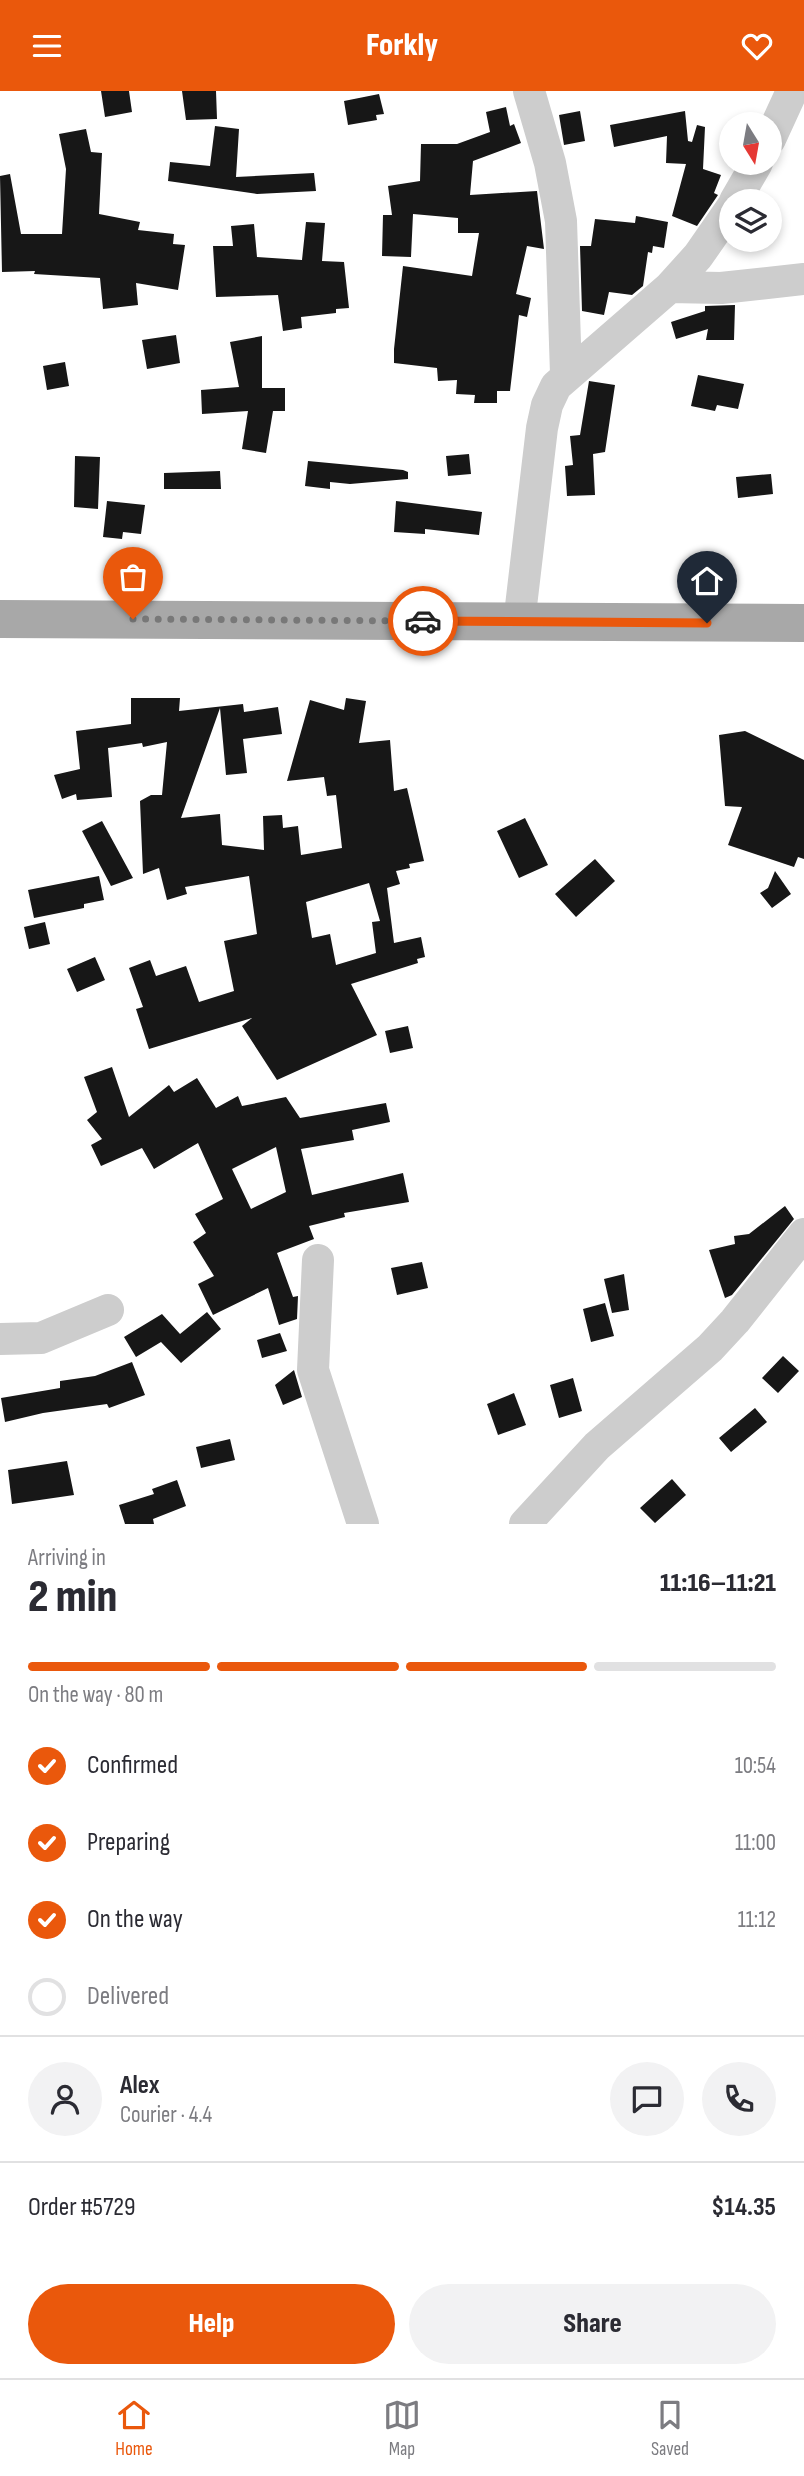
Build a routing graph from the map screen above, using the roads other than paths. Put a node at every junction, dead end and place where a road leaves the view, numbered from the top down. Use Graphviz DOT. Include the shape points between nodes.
graph roads {
  1 [pos="529,91"];
  2 [pos="792,91"];
  3 [pos="782,113"];
  4 [pos="719,226"];
  5 [pos="804,279"];
  6 [pos="670,287"];
  7 [pos="566,375"];
  8 [pos="0,619"];
  9 [pos="519,623"];
  10 [pos="804,623"];
  11 [pos="804,1234"];
  12 [pos="318,1260"];
  13 [pos="108,1310"];
  14 [pos="0,1339"];
  15 [pos="363,1524"];
  16 [pos="525,1524"];
  1 -- 7 [label="street" via="561,221"];
  2 -- 3 [label="street"];
  4 -- 6 [label="street"];
  5 -- 6 [label="street" via="720,288"];
  6 -- 7 [label="street"];
  7 -- 9 [label="street" via="547,405 542,428"];
  8 -- 9 [label="main road"];
  9 -- 10 [label="main road"];
  11 -- 16 [label="street" via="710,1348 597,1445"];
  12 -- 15 [label="street" via="313,1370"];
  13 -- 14 [label="street" via="41,1338"];
}
